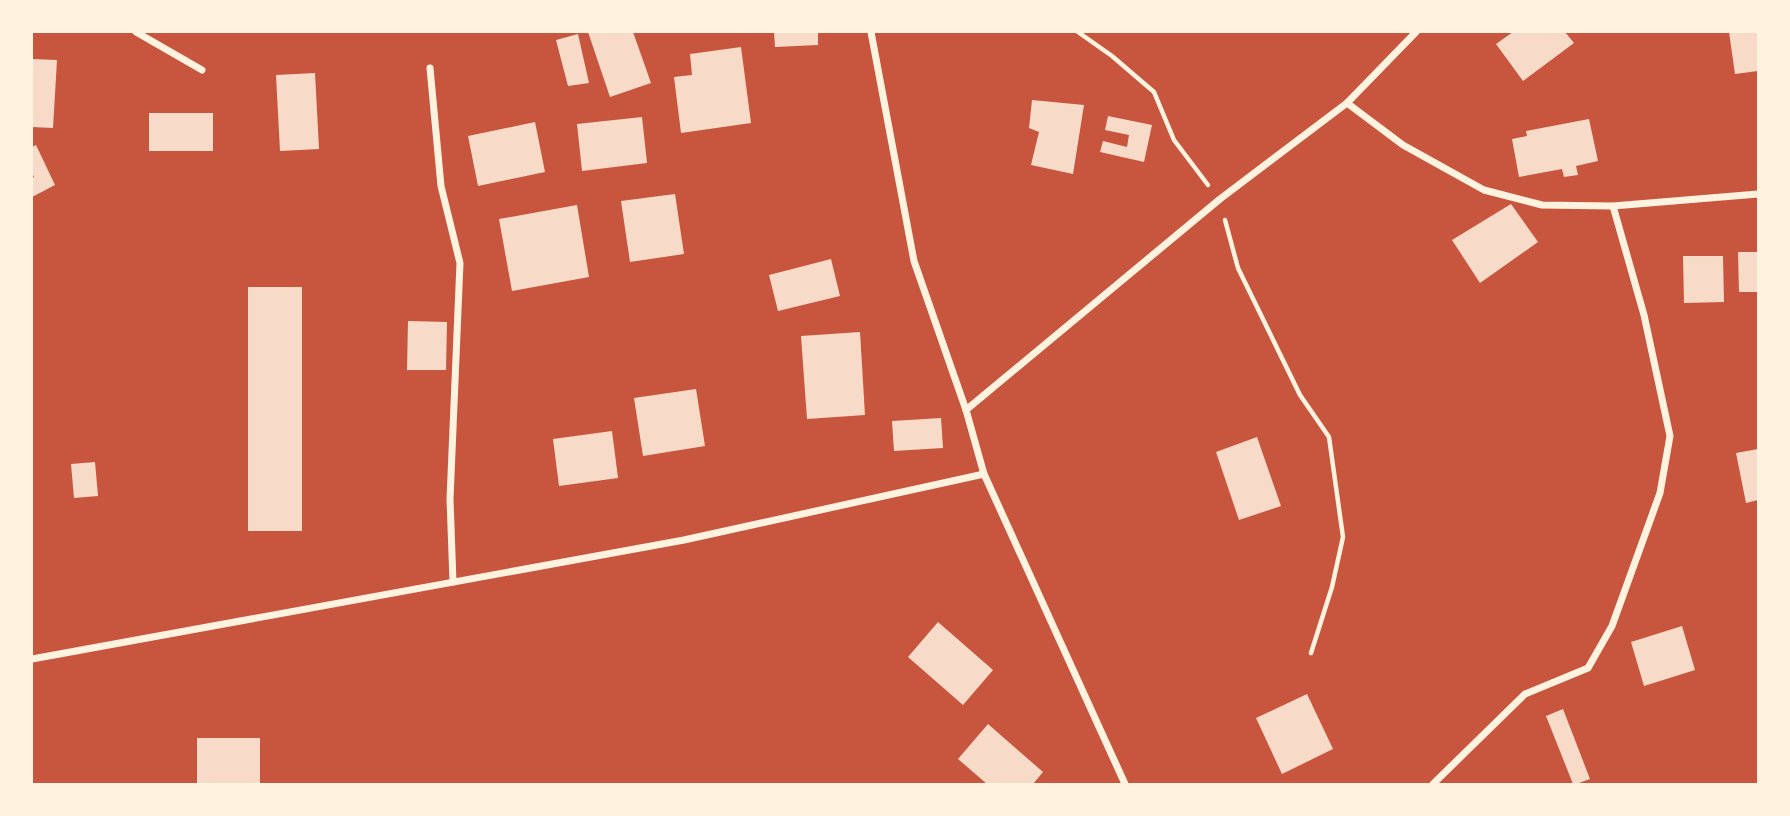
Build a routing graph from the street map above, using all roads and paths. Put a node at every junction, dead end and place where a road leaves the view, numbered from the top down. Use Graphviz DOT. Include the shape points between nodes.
graph roads {
  1 [pos="136,32"];
  2 [pos="871,32"];
  3 [pos="1078,32"];
  4 [pos="1416,32"];
  5 [pos="430,68"];
  6 [pos="202,70"];
  7 [pos="1347,103"];
  8 [pos="1759,194"];
  9 [pos="1220,199"];
  10 [pos="1613,206"];
  11 [pos="966,410"];
  12 [pos="984,474"];
  13 [pos="453,582"];
  14 [pos="1311,653"];
  15 [pos="32,659"];
  16 [pos="1125,785"];
  17 [pos="1433,785"];
  1 -- 6 [label="street"];
  2 -- 11 [label="street" via="914,261"];
  3 -- 9 [label="path" via="1154,92 1174,140"];
  4 -- 7 [label="street"];
  5 -- 13 [label="street" via="441,186 460,263 450,499"];
  7 -- 9 [label="street"];
  7 -- 10 [label="street" via="1403,145 1484,190 1542,205"];
  8 -- 10 [label="street"];
  9 -- 11 [label="street"];
  9 -- 14 [label="path" via="1238,268 1300,394 1329,437 1343,537"];
  10 -- 17 [label="street" via="1644,315 1670,436 1660,493 1612,626 1588,668 1525,694"];
  11 -- 12 [label="street"];
  12 -- 13 [label="street" via="684,540"];
  12 -- 16 [label="street"];
  13 -- 15 [label="street"];
}
